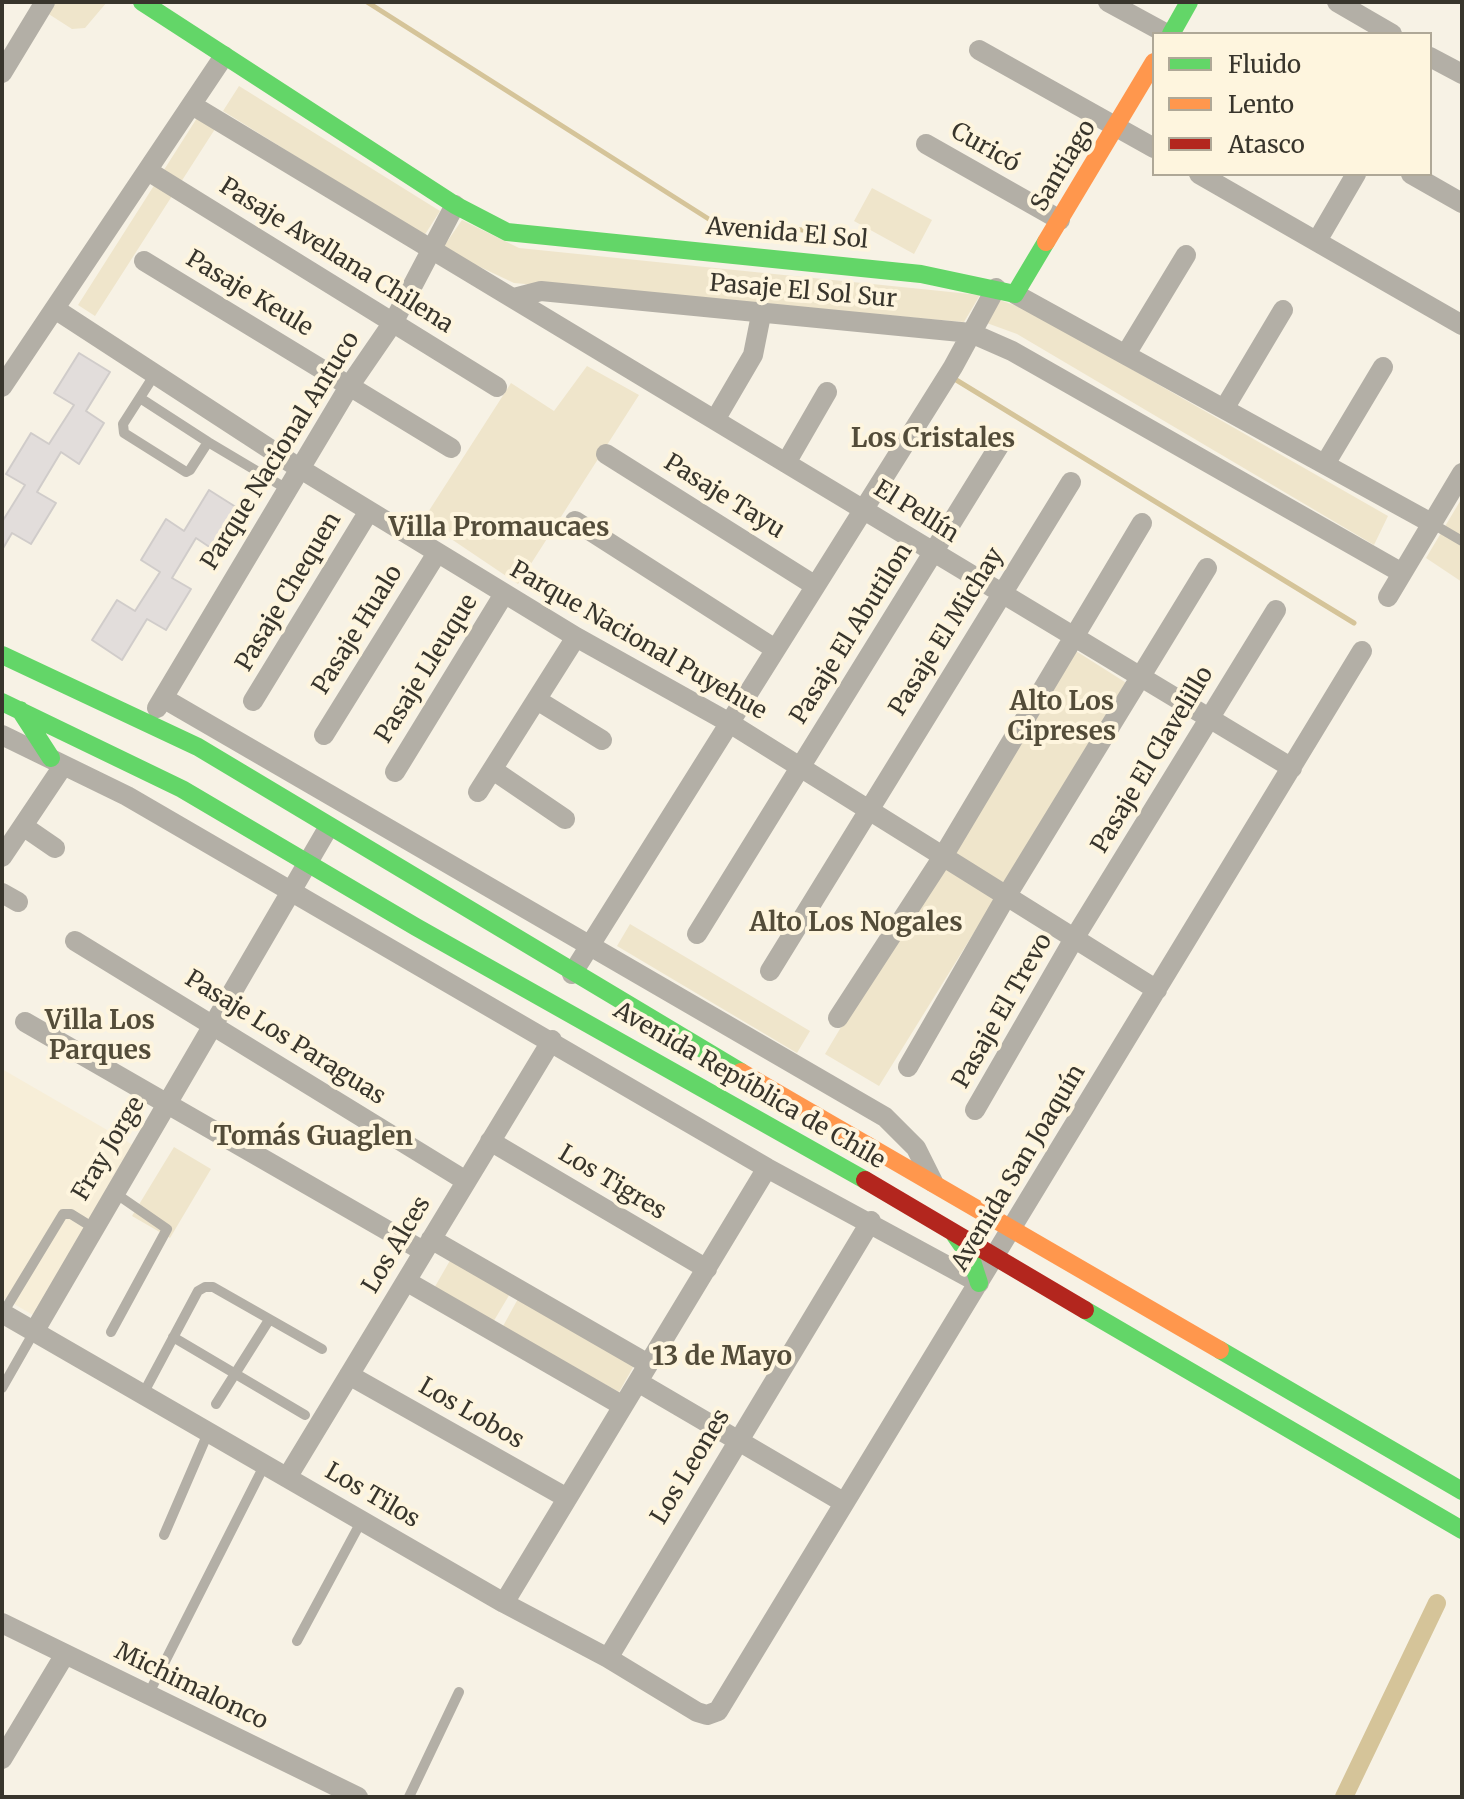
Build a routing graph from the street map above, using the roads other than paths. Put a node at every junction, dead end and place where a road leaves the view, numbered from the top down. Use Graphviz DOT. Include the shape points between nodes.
graph roads {
  1 [pos="142,2"];
  2 [pos="1108,2"];
  3 [pos="1189,2"];
  4 [pos="1337,2"];
  5 [pos="45,4"];
  6 [pos="1165,32"];
  7 [pos="1170,32"];
  8 [pos="1389,32"];
  9 [pos="979,50"];
  10 [pos="224,56"];
  11 [pos="1432,58"];
  12 [pos="1152,65"];
  13 [pos="3,70"];
  14 [pos="1462,74"];
  15 [pos="192,105"];
  16 [pos="1116,126"];
  17 [pos="926,144"];
  18 [pos="1152,147"];
  19 [pos="148,171"];
  20 [pos="1203,176"];
  21 [pos="1355,176"];
  22 [pos="1415,176"];
  23 [pos="1462,203"];
  24 [pos="455,205"];
  25 [pos="1060,220"];
  26 [pos="1317,241"];
  27 [pos="429,250"];
  28 [pos="1186,255"];
  29 [pos="144,261"];
  30 [pos="1006,291"];
  31 [pos="514,298"];
  32 [pos="55,309"];
  33 [pos="1283,310"];
  34 [pos="761,315"];
  35 [pos="394,321"];
  36 [pos="1462,325"];
  37 [pos="971,333"];
  38 [pos="1126,354"];
  39 [pos="1383,367"];
  40 [pos="155,374"];
  41 [pos="350,385"];
  42 [pos="2,387"];
  43 [pos="497,387"];
  44 [pos="827,392"];
  45 [pos="140,398"];
  46 [pos="1224,409"];
  47 [pos="715,420"];
  48 [pos="208,442"];
  49 [pos="999,446"];
  50 [pos="451,448"];
  51 [pos="606,454"];
  52 [pos="786,463"];
  53 [pos="1325,464"];
  54 [pos="299,468"];
  55 [pos="1462,473"];
  56 [pos="1071,482"];
  57 [pos="287,489"];
  58 [pos="861,508"];
  59 [pos="369,511"];
  60 [pos="575,521"];
  61 [pos="1142,523"];
  62 [pos="1433,524"];
  63 [pos="1462,541"];
  64 [pos="437,553"];
  65 [pos="933,553"];
  66 [pos="1207,568"];
  67 [pos="1402,573"];
  68 [pos="814,585"];
  69 [pos="504,594"];
  70 [pos="1001,595"];
  71 [pos="1388,597"];
  72 [pos="1276,610"];
  73 [pos="576,637"];
  74 [pos="1073,638"];
  75 [pos="775,649"];
  76 [pos="1362,651"];
  77 [pos="2,655"];
  78 [pos="1138,678"];
  79 [pos="163,698"];
  80 [pos="537,700"];
  81 [pos="253,701"];
  82 [pos="2,702"];
  83 [pos="20,710"];
  84 [pos="1208,720"];
  85 [pos="149,722"];
  86 [pos="728,722"];
  87 [pos="324,735"];
  88 [pos="2,736"];
  89 [pos="602,740"];
  90 [pos="57,762"];
  91 [pos="800,768"];
  92 [pos="1292,768"];
  93 [pos="493,770"];
  94 [pos="395,772"];
  95 [pos="478,792"];
  96 [pos="867,809"];
  97 [pos="565,819"];
  98 [pos="23,826"];
  99 [pos="328,828"];
  100 [pos="55,848"];
  101 [pos="2,857"];
  102 [pos="942,858"];
  103 [pos="308,863"];
  104 [pos="293,890"];
  105 [pos="1007,895"];
  106 [pos="697,934"];
  107 [pos="1075,937"];
  108 [pos="75,941"];
  109 [pos="590,946"];
  110 [pos="770,971"];
  111 [pos="572,974"];
  112 [pos="1157,990"];
  113 [pos="838,1018"];
  114 [pos="25,1022"];
  115 [pos="213,1024"];
  116 [pos="552,1040"];
  117 [pos="908,1067"];
  118 [pos="166,1105"];
  119 [pos="975,1110"];
  120 [pos="490,1141"];
  121 [pos="767,1168"];
  122 [pos="466,1181"];
  123 [pos="934,1185"];
  124 [pos="114,1192"];
  125 [pos="871,1221"];
  126 [pos="92,1227"];
  127 [pos="1012,1230"];
  128 [pos="951,1231"];
  129 [pos="427,1245"];
  130 [pos="995,1256"];
  131 [pos="707,1269"];
  132 [pos="406,1281"];
  133 [pos="979,1283"];
  134 [pos="2,1313"];
  135 [pos="269,1320"];
  136 [pos="34,1332"];
  137 [pos="111,1332"];
  138 [pos="173,1337"];
  139 [pos="322,1349"];
  140 [pos="648,1364"];
  141 [pos="237,1373"];
  142 [pos="349,1375"];
  143 [pos="638,1382"];
  144 [pos="2,1388"];
  145 [pos="143,1394"];
  146 [pos="216,1404"];
  147 [pos="623,1406"];
  148 [pos="305,1415"];
  149 [pos="208,1433"];
  150 [pos="737,1440"];
  151 [pos="265,1464"];
  152 [pos="288,1476"];
  153 [pos="1462,1491"];
  154 [pos="567,1498"];
  155 [pos="843,1502"];
  156 [pos="362,1520"];
  157 [pos="1462,1530"];
  158 [pos="164,1535"];
  159 [pos="504,1603"];
  160 [pos="2,1623"];
  161 [pos="297,1641"];
  162 [pos="64,1656"];
  163 [pos="608,1658"];
  164 [pos="459,1692"];
  165 [pos="148,1695"];
  166 [pos="718,1711"];
  167 [pos="2,1759"];
  168 [pos="358,1797"];
  169 [pos="409,1797"];
  1 -- 10 [label="main road, Avenida El Sol"];
  2 -- 6 [label="street"];
  3 -- 7 [label="main road"];
  4 -- 8 [label="street"];
  5 -- 13 [label="street"];
  9 -- 16 [label="street"];
  10 -- 15 [label="street"];
  10 -- 24 [label="main road, Avenida El Sol"];
  11 -- 14 [label="street"];
  12 -- 16 [label="main road, Santiago"];
  15 -- 19 [label="street"];
  15 -- 27 [label="street"];
  16 -- 18 [label="street"];
  16 -- 25 [label="main road, Santiago"];
  17 -- 25 [label="street, Curicó"];
  19 -- 32 [label="street"];
  19 -- 35 [label="street, Pasaje Avellana Chilena"];
  20 -- 26 [label="street"];
  21 -- 26 [label="street"];
  22 -- 23 [label="street"];
  24 -- 27 [label="street, Parque Nacional Antuco"];
  24 -- 30 [label="main road, Avenida El Sol" via="494,227 524,235 894,271"];
  25 -- 30 [label="main road, Santiago"];
  26 -- 36 [label="street"];
  27 -- 31 [label="street"];
  27 -- 35 [label="street, Parque Nacional Antuco"];
  28 -- 38 [label="street"];
  29 -- 41 [label="street, Pasaje Keule"];
  30 -- 37 [label="street"];
  30 -- 38 [label="street, Avenida El Sol"];
  31 -- 34 [label="street, Pasaje El Sol Sur" via="541,291"];
  31 -- 47 [label="street, El Pellín"];
  32 -- 40 [label="street, Parque Nacional Puyehue"];
  32 -- 42 [label="street"];
  33 -- 46 [label="street"];
  34 -- 37 [label="street, Pasaje El Sol Sur"];
  34 -- 47 [label="street" via="753,355"];
  35 -- 41 [label="street, Parque Nacional Antuco"];
  35 -- 43 [label="street, Pasaje Avellana Chilena"];
  37 -- 58 [label="street"];
  37 -- 67 [label="street, Pasaje El Sol Sur" via="1012,351"];
  38 -- 46 [label="street, Avenida El Sol"];
  39 -- 53 [label="street"];
  40 -- 45 [label="lane"];
  40 -- 54 [label="street, Parque Nacional Puyehue"];
  41 -- 50 [label="street, Pasaje Keule"];
  41 -- 54 [label="street, Parque Nacional Antuco"];
  44 -- 52 [label="street"];
  45 -- 48 [label="lane"];
  45 -- 48 [label="lane" via="121,429 170,463 190,470"];
  46 -- 53 [label="street, Avenida El Sol"];
  47 -- 52 [label="street, El Pellín"];
  48 -- 57 [label="lane"];
  49 -- 65 [label="street, Pasaje El Abutilon"];
  51 -- 68 [label="street, Pasaje Tayu"];
  52 -- 58 [label="street, El Pellín"];
  53 -- 62 [label="street, Avenida El Sol"];
  54 -- 57 [label="street, Parque Nacional Antuco"];
  54 -- 59 [label="street, Parque Nacional Puyehue"];
  55 -- 62 [label="street"];
  56 -- 70 [label="street, Pasaje El Michay"];
  57 -- 79 [label="street, Parque Nacional Antuco"];
  58 -- 65 [label="street, El Pellín"];
  58 -- 68 [label="street"];
  59 -- 64 [label="street, Parque Nacional Puyehue"];
  59 -- 81 [label="street, Pasaje Chequen"];
  60 -- 75 [label="street"];
  61 -- 74 [label="street"];
  62 -- 63 [label="lane"];
  62 -- 67 [label="street"];
  64 -- 69 [label="street, Parque Nacional Puyehue"];
  64 -- 87 [label="street, Pasaje Hualo"];
  65 -- 70 [label="street, El Pellín"];
  65 -- 91 [label="street, Pasaje El Abutilon"];
  66 -- 78 [label="street"];
  67 -- 71 [label="street"];
  68 -- 75 [label="street"];
  69 -- 73 [label="street, Parque Nacional Puyehue"];
  69 -- 94 [label="street, Pasaje Lleuque"];
  70 -- 74 [label="street, El Pellín"];
  70 -- 96 [label="street, Pasaje El Michay"];
  72 -- 84 [label="street, Pasaje El Clavelillo"];
  73 -- 80 [label="street"];
  73 -- 86 [label="street, Parque Nacional Puyehue"];
  74 -- 78 [label="street, El Pellín"];
  74 -- 102 [label="street"];
  75 -- 86 [label="street"];
  76 -- 92 [label="street, Avenida San Joaquín"];
  77 -- 85 [label="main road, Avenida República de Chile"];
  78 -- 84 [label="street, El Pellín"];
  78 -- 105 [label="street"];
  79 -- 85 [label="street, Parque Nacional Antuco"];
  79 -- 109 [label="street, Avenida República de Chile"];
  80 -- 89 [label="street"];
  80 -- 93 [label="street"];
  82 -- 83 [label="main road, Avenida República de Chile"];
  83 -- 90 [label="main road"];
  83 -- 103 [label="main road, Avenida República de Chile" via="170,782"];
  84 -- 92 [label="street, El Pellín"];
  84 -- 107 [label="street, Pasaje El Clavelillo"];
  85 -- 99 [label="main road, Avenida República de Chile"];
  86 -- 91 [label="street, Parque Nacional Puyehue"];
  86 -- 109 [label="street"];
  88 -- 90 [label="street"];
  90 -- 98 [label="street"];
  90 -- 104 [label="street"];
  91 -- 96 [label="street, Parque Nacional Puyehue"];
  91 -- 106 [label="street, Pasaje El Abutilon"];
  92 -- 112 [label="street, Avenida San Joaquín"];
  93 -- 95 [label="street"];
  93 -- 97 [label="street"];
  96 -- 102 [label="street, Parque Nacional Puyehue"];
  96 -- 110 [label="street, Pasaje El Michay"];
  98 -- 100 [label="street"];
  98 -- 101 [label="street"];
  99 -- 103 [label="street, Fray Jorge"];
  99 -- 111 [label="main road, Avenida República de Chile"];
  102 -- 105 [label="street, Parque Nacional Puyehue"];
  102 -- 113 [label="street"];
  103 -- 104 [label="street, Fray Jorge"];
  103 -- 128 [label="main road, Avenida República de Chile"];
  104 -- 115 [label="street, Fray Jorge"];
  104 -- 116 [label="street"];
  105 -- 107 [label="street, Parque Nacional Puyehue"];
  105 -- 117 [label="street"];
  107 -- 112 [label="street, Parque Nacional Puyehue"];
  107 -- 119 [label="street, Pasaje El Trevo"];
  108 -- 115 [label="street, Pasaje Los Paraguas"];
  109 -- 111 [label="street"];
  109 -- 123 [label="street, Avenida República de Chile" via="885,1117 916,1148"];
  111 -- 123 [label="main road, Avenida República de Chile"];
  112 -- 127 [label="street, Avenida San Joaquín"];
  114 -- 118 [label="street"];
  115 -- 118 [label="street, Fray Jorge"];
  115 -- 122 [label="street, Pasaje Los Paraguas"];
  116 -- 120 [label="street, Los Alces"];
  116 -- 121 [label="street"];
  118 -- 124 [label="street, Fray Jorge"];
  118 -- 129 [label="street"];
  120 -- 122 [label="street, Los Alces"];
  120 -- 131 [label="street, Los Tigres"];
  121 -- 125 [label="street"];
  121 -- 131 [label="street"];
  122 -- 129 [label="street, Los Alces"];
  123 -- 127 [label="main road, Avenida República de Chile"];
  124 -- 126 [label="street, Fray Jorge"];
  124 -- 137 [label="lane" via="167,1229"];
  125 -- 133 [label="street"];
  125 -- 150 [label="street, Los Leones"];
  126 -- 134 [label="lane" via="63,1214"];
  126 -- 136 [label="street, Fray Jorge"];
  127 -- 130 [label="street, Avenida San Joaquín"];
  127 -- 153 [label="main road, Avenida República de Chile"];
  128 -- 130 [label="main road, Avenida República de Chile"];
  128 -- 133 [label="main road" via="971,1258"];
  129 -- 132 [label="street, Los Alces"];
  129 -- 140 [label="street"];
  130 -- 133 [label="street, Avenida San Joaquín"];
  130 -- 157 [label="main road, Avenida República de Chile"];
  131 -- 140 [label="street"];
  132 -- 142 [label="street, Los Alces"];
  132 -- 147 [label="street"];
  133 -- 155 [label="street, Avenida San Joaquín"];
  134 -- 136 [label="street, Los Tilos"];
  135 -- 138 [label="lane" via="205,1287"];
  135 -- 139 [label="lane"];
  135 -- 141 [label="lane"];
  136 -- 144 [label="lane"];
  136 -- 145 [label="street, Los Tilos"];
  138 -- 141 [label="lane"];
  138 -- 145 [label="lane"];
  140 -- 143 [label="street"];
  141 -- 146 [label="lane"];
  141 -- 148 [label="lane"];
  142 -- 152 [label="street, Los Alces"];
  142 -- 154 [label="street, Los Lobos"];
  143 -- 147 [label="street"];
  143 -- 150 [label="street"];
  145 -- 149 [label="street, Los Tilos"];
  147 -- 154 [label="street"];
  149 -- 151 [label="street, Los Tilos"];
  149 -- 158 [label="lane"];
  150 -- 155 [label="street"];
  150 -- 163 [label="street, Los Leones"];
  151 -- 152 [label="street, Los Tilos"];
  151 -- 165 [label="lane"];
  152 -- 156 [label="street, Los Tilos"];
  154 -- 159 [label="street"];
  155 -- 166 [label="street, Avenida San Joaquín"];
  156 -- 159 [label="street, Los Tilos"];
  156 -- 161 [label="lane"];
  159 -- 163 [label="street, Los Tilos"];
  160 -- 162 [label="street, Michimalonco"];
  162 -- 165 [label="street, Michimalonco"];
  162 -- 167 [label="street"];
  163 -- 166 [label="street, Los Tilos" via="697,1712"];
  164 -- 169 [label="lane"];
  165 -- 168 [label="street, Michimalonco"];
}
